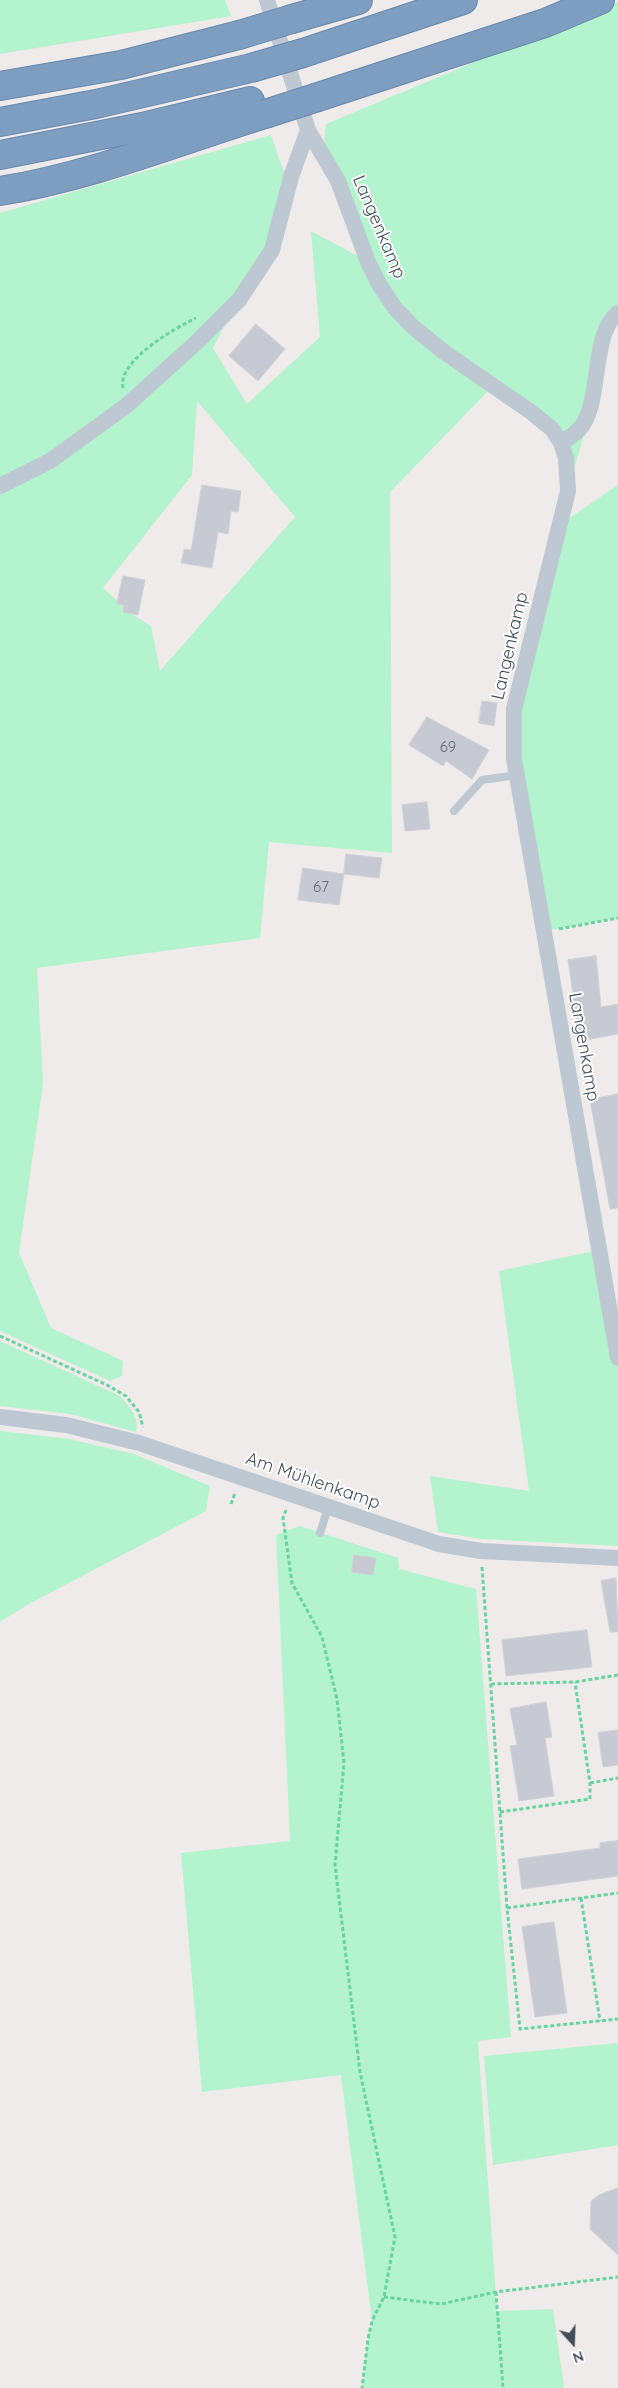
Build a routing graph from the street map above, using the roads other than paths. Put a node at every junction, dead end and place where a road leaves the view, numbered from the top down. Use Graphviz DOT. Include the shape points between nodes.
graph roads {
  1 [pos="267,0"];
  2 [pos="358,0"];
  3 [pos="462,0"];
  4 [pos="556,0"];
  5 [pos="600,0"];
  6 [pos="0,86"];
  7 [pos="316,90"];
  8 [pos="263,106"];
  9 [pos="0,122"];
  10 [pos="308,130"];
  11 [pos="0,155"];
  12 [pos="0,191"];
  13 [pos="618,313"];
  14 [pos="561,443"];
  15 [pos="0,486"];
  16 [pos="517,775"];
  17 [pos="454,812"];
  18 [pos="618,1358"];
  19 [pos="0,1417"];
  20 [pos="328,1508"];
  21 [pos="320,1533"];
  22 [pos="618,1558"];
  1 -- 10 [label="street, Langenkamp"];
  2 -- 6 [label="highway, bridge" via="121,65"];
  3 -- 9 [label="highway, bridge" via="251,68 96,104"];
  4 -- 7 [label="highway"];
  5 -- 7 [label="highway" via="545,23"];
  7 -- 8 [label="highway"];
  8 -- 11 [label="highway"];
  8 -- 12 [label="highway" via="108,164"];
  10 -- 14 [label="street, Langenkamp" via="338,181 368,262 395,308 444,352 552,429"];
  10 -- 15 [label="street" via="291,176 268,260 239,300 126,406 50,461"];
  13 -- 14 [label="street" via="604,331 588,414 582,426"];
  14 -- 16 [label="street, Langenkamp" via="566,458 568,492 514,708"];
  16 -- 17 [label="lane" via="482,780"];
  16 -- 18 [label="street, Langenkamp"];
  19 -- 20 [label="street, Am Mühlenkamp" via="66,1425 140,1443"];
  20 -- 21 [label="lane"];
  20 -- 22 [label="street, Am Mühlenkamp" via="439,1544 481,1551"];
}
